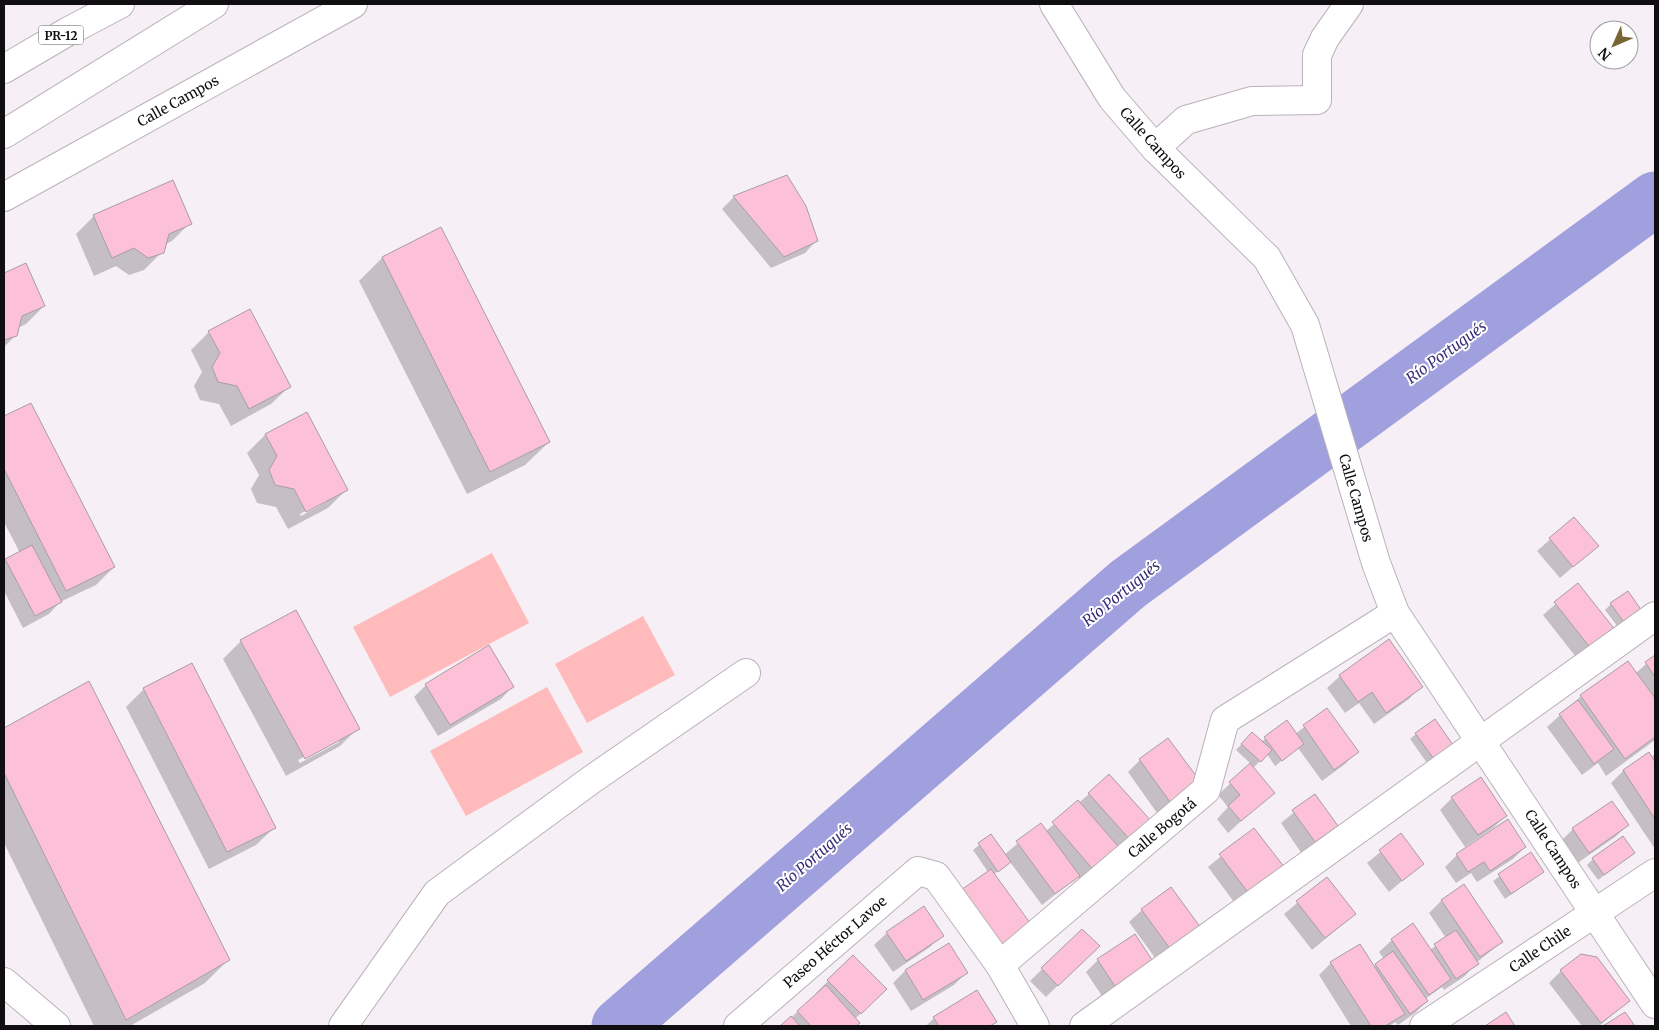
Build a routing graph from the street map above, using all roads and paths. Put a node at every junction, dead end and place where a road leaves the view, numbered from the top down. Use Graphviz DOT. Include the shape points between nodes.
graph roads {
  1 [pos="120,4"];
  2 [pos="214,4"];
  3 [pos="353,4"];
  4 [pos="1054,4"];
  5 [pos="1349,4"];
  6 [pos="4,69"];
  7 [pos="4,134"];
  8 [pos="1155,148"];
  9 [pos="4,197"];
  10 [pos="1395,613"];
  11 [pos="1655,616"];
  12 [pos="746,673"];
  13 [pos="1482,742"];
  14 [pos="1655,873"];
  15 [pos="1595,912"];
  16 [pos="1000,966"];
  17 [pos="4,982"];
  18 [pos="1655,1004"];
  19 [pos="56,1026"];
  20 [pos="343,1026"];
  21 [pos="738,1026"];
  22 [pos="1035,1026"];
  23 [pos="1084,1026"];
  24 [pos="1424,1026"];
  1 -- 6 [label="main road, PR-12"];
  2 -- 7 [label="main road"];
  3 -- 9 [label="main road, Calle Campos"];
  4 -- 8 [label="main road, Calle Campos" via="1112,98"];
  5 -- 8 [label="main road" via="1317,55 1317,100 1252,102 1186,120"];
  8 -- 10 [label="main road, Calle Campos" via="1267,258 1306,325 1376,563"];
  10 -- 13 [label="main road, Calle Campos"];
  10 -- 16 [label="main road, Calle Bogotá" via="1224,720 1206,790"];
  11 -- 13 [label="main road"];
  12 -- 20 [label="main road" via="436,893"];
  13 -- 15 [label="main road, Calle Campos"];
  13 -- 23 [label="main road"];
  14 -- 15 [label="main road, Calle Chile"];
  15 -- 18 [label="main road, Calle Campos"];
  15 -- 24 [label="main road, Calle Chile"];
  16 -- 21 [label="main road, Paseo Héctor Lavoe" via="936,876 918,870"];
  16 -- 22 [label="main road"];
  17 -- 19 [label="main road"];
}
